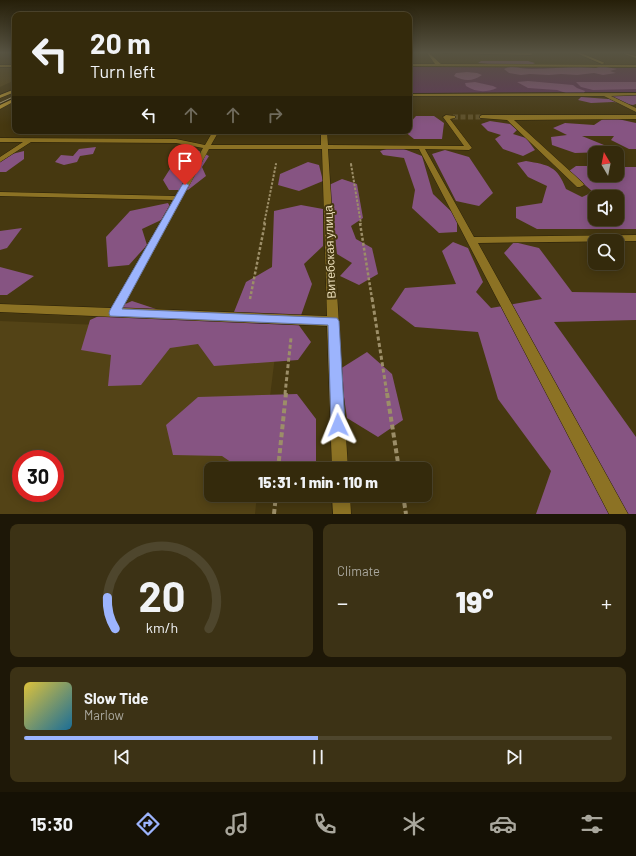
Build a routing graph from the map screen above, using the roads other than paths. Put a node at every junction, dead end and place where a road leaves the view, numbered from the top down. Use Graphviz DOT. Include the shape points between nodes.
graph roads {
  1 [pos="12,91"];
  2 [pos="604,94"];
  3 [pos="636,94"];
  4 [pos="412,95"];
  5 [pos="0,97"];
  6 [pos="12,101"];
  7 [pos="0,107"];
  8 [pos="636,110"];
  9 [pos="453,117"];
  10 [pos="482,117"];
  11 [pos="509,118"];
  12 [pos="636,118"];
  13 [pos="214,134"];
  14 [pos="324,134"];
  15 [pos="0,140"];
  16 [pos="30,140"];
  17 [pos="421,147"];
  18 [pos="206,148"];
  19 [pos="326,148"];
  20 [pos="0,160"];
  21 [pos="580,185"];
  22 [pos="0,194"];
  23 [pos="178,198"];
  24 [pos="636,238"];
  25 [pos="471,240"];
  26 [pos="0,308"];
  27 [pos="114,313"];
  28 [pos="333,321"];
  29 [pos="340,462"];
  30 [pos="341,502"];
  31 [pos="342,514"];
  32 [pos="619,514"];
  1 -- 5 [label="main road"];
  2 -- 3 [label="street"];
  2 -- 4 [label="street"];
  2 -- 8 [label="street"];
  6 -- 7 [label="main road"];
  9 -- 17 [label="street" via="446,118 469,148"];
  10 -- 11 [label="street"];
  11 -- 12 [label="street"];
  11 -- 21 [label="street"];
  13 -- 18 [label="street"];
  14 -- 19 [label="street, Витебская улица"];
  15 -- 16 [label="street"];
  16 -- 18 [label="street" via="176,141"];
  16 -- 20 [label="street"];
  17 -- 19 [label="street"];
  17 -- 25 [label="street"];
  18 -- 19 [label="street"];
  18 -- 23 [label="street"];
  19 -- 28 [label="street, Витебская улица"];
  22 -- 23 [label="street"];
  23 -- 27 [label="street"];
  24 -- 25 [label="street"];
  25 -- 32 [label="street"];
  26 -- 27 [label="street"];
  27 -- 28 [label="street"];
  28 -- 29 [label="street, Витебская улица"];
  30 -- 31 [label="street"];
}
